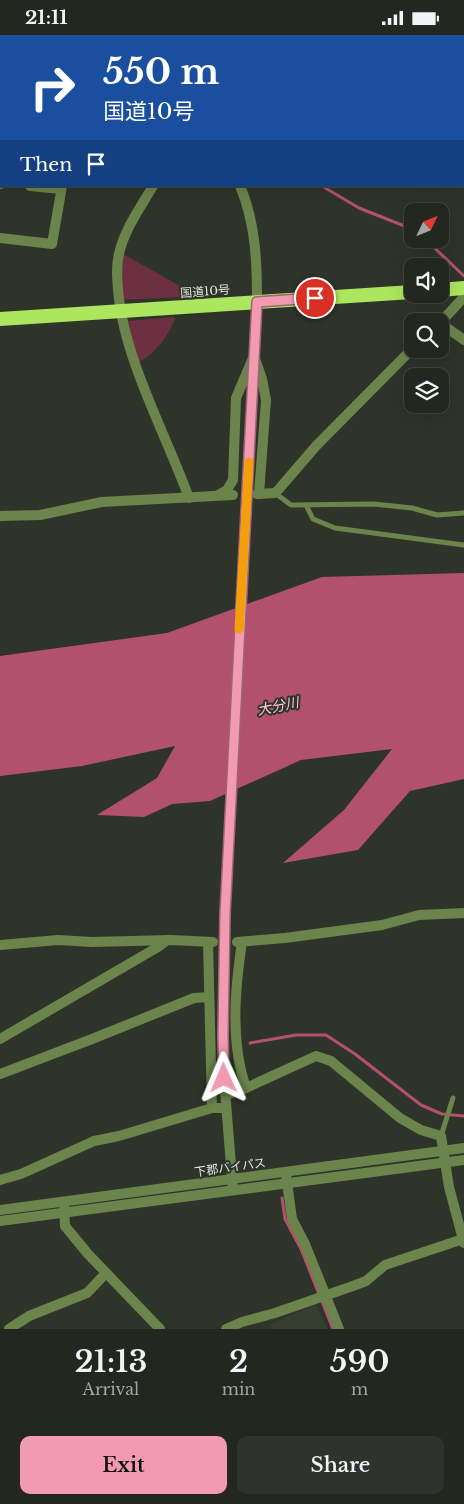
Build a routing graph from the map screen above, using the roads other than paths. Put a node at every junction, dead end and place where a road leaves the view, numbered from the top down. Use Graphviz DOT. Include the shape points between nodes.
graph roads {
  1 [pos="46,187"];
  2 [pos="152,187"];
  3 [pos="240,187"];
  4 [pos="62,188"];
  5 [pos="0,239"];
  6 [pos="464,288"];
  7 [pos="449,289"];
  8 [pos="404,293"];
  9 [pos="464,297"];
  10 [pos="257,302"];
  11 [pos="121,311"];
  12 [pos="449,313"];
  13 [pos="0,319"];
  14 [pos="449,330"];
  15 [pos="464,341"];
  16 [pos="254,355"];
  17 [pos="404,357"];
  18 [pos="275,493"];
  19 [pos="233,495"];
  20 [pos="212,496"];
  21 [pos="189,497"];
  22 [pos="306,505"];
  23 [pos="464,513"];
  24 [pos="0,516"];
  25 [pos="464,545"];
  26 [pos="464,913"];
  27 [pos="167,940"];
  28 [pos="21,942"];
  29 [pos="0,945"];
  30 [pos="0,952"];
  31 [pos="209,997"];
  32 [pos="0,1039"];
  33 [pos="0,1074"];
  34 [pos="246,1088"];
  35 [pos="226,1095"];
  36 [pos="453,1098"];
  37 [pos="212,1108"];
  38 [pos="226,1109"];
  39 [pos="442,1134"];
  40 [pos="464,1148"];
  41 [pos="444,1151"];
  42 [pos="464,1159"];
  43 [pos="446,1162"];
  44 [pos="286,1172"];
  45 [pos="0,1179"];
  46 [pos="232,1179"];
  47 [pos="287,1183"];
  48 [pos="233,1190"];
  49 [pos="64,1201"];
  50 [pos="0,1210"];
  51 [pos="64,1213"];
  52 [pos="0,1221"];
  53 [pos="463,1241"];
  54 [pos="106,1273"];
  55 [pos="321,1297"];
  56 [pos="9,1329"];
  57 [pos="160,1329"];
  58 [pos="226,1329"];
  59 [pos="339,1329"];
  1 -- 4 [label="street"];
  2 -- 11 [label="street" via="120,249 117,271"];
  3 -- 10 [label="street" via="255,238"];
  4 -- 5 [label="street" via="52,244"];
  6 -- 7 [label="highway"];
  8 -- 10 [label="highway, 国道10号"];
  9 -- 12 [label="street"];
  10 -- 11 [label="highway, 国道10号"];
  10 -- 16 [label="street"];
  11 -- 13 [label="highway, 国道10号"];
  11 -- 21 [label="street" via="144,387"];
  14 -- 15 [label="street"];
  16 -- 18 [label="street" via="266,399 258,494"];
  16 -- 20 [label="street" via="236,398 234,480 227,490"];
  16 -- 35 [label="street" via="226,905 223,1036"];
  17 -- 18 [label="street" via="316,446"];
  18 -- 22 [label="lane" via="291,505"];
  19 -- 20 [label="street"];
  20 -- 21 [label="street"];
  21 -- 24 [label="street" via="102,502 40,515"];
  22 -- 23 [label="lane" via="374,504 412,507 437,515"];
  22 -- 25 [label="lane" via="313,519 335,528"];
  26 -- 34 [label="street" via="419,915 382,925 239,942 237,1047"];
  27 -- 28 [label="street"];
  27 -- 31 [label="street" via="210,942"];
  27 -- 32 [label="street"];
  28 -- 29 [label="street"];
  28 -- 30 [label="street"];
  31 -- 33 [label="street" via="194,998"];
  31 -- 37 [label="street"];
  34 -- 35 [label="street"];
  34 -- 39 [label="street" via="316,1056 331,1061 421,1131"];
  35 -- 38 [label="street"];
  36 -- 39 [label="lane"];
  37 -- 38 [label="street"];
  37 -- 45 [label="street" via="94,1141 20,1175"];
  38 -- 46 [label="street"];
  39 -- 41 [label="street"];
  40 -- 41 [label="street, 下郡バイパス"];
  41 -- 43 [label="street"];
  41 -- 44 [label="street, 下郡バイパス"];
  42 -- 43 [label="street"];
  43 -- 47 [label="street"];
  43 -- 53 [label="street"];
  44 -- 46 [label="street, 下郡バイパス"];
  44 -- 47 [label="street"];
  46 -- 48 [label="street"];
  46 -- 49 [label="street, 下郡バイパス"];
  47 -- 48 [label="street"];
  47 -- 55 [label="street" via="292,1219 305,1244"];
  48 -- 51 [label="street"];
  49 -- 50 [label="street, 下郡バイパス"];
  49 -- 51 [label="street"];
  51 -- 52 [label="street"];
  51 -- 54 [label="street" via="65,1226"];
  53 -- 55 [label="street" via="385,1265 366,1281"];
  54 -- 56 [label="street" via="87,1293 29,1316"];
  54 -- 57 [label="street"];
  55 -- 58 [label="street"];
  55 -- 59 [label="street"];
}
